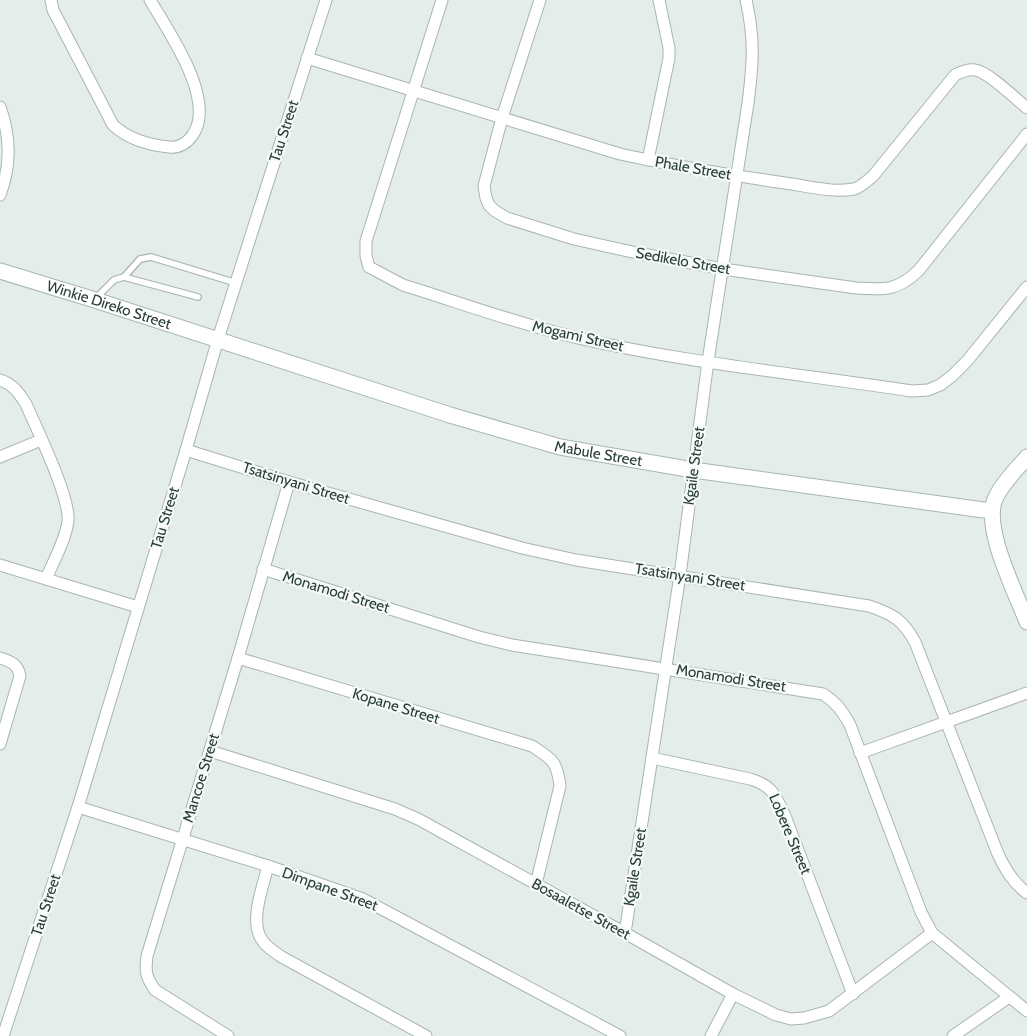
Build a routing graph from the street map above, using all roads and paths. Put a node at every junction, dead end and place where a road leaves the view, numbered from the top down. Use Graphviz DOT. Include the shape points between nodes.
graph roads {
  1 [pos="51,0"];
  2 [pos="150,0"];
  3 [pos="326,0"];
  4 [pos="442,0"];
  5 [pos="540,0"];
  6 [pos="659,0"];
  7 [pos="746,0"];
  8 [pos="307,58"];
  9 [pos="414,92"];
  10 [pos="0,107"];
  11 [pos="1027,108"];
  12 [pos="502,118"];
  13 [pos="1027,134"];
  14 [pos="648,160"];
  15 [pos="738,176"];
  16 [pos="0,196"];
  17 [pos="723,268"];
  18 [pos="0,271"];
  19 [pos="124,278"];
  20 [pos="236,283"];
  21 [pos="1027,287"];
  22 [pos="198,297"];
  23 [pos="95,300"];
  24 [pos="218,339"];
  25 [pos="708,361"];
  26 [pos="0,380"];
  27 [pos="41,440"];
  28 [pos="186,450"];
  29 [pos="0,457"];
  30 [pos="1027,457"];
  31 [pos="694,470"];
  32 [pos="289,482"];
  33 [pos="991,511"];
  34 [pos="0,565"];
  35 [pos="262,569"];
  36 [pos="680,575"];
  37 [pos="46,579"];
  38 [pos="138,607"];
  39 [pos="1027,622"];
  40 [pos="0,658"];
  41 [pos="238,658"];
  42 [pos="666,668"];
  43 [pos="1027,693"];
  44 [pos="947,721"];
  45 [pos="0,744"];
  46 [pos="210,751"];
  47 [pos="860,753"];
  48 [pos="652,758"];
  49 [pos="78,807"];
  50 [pos="182,841"];
  51 [pos="268,866"];
  52 [pos="536,884"];
  53 [pos="1027,894"];
  54 [pos="625,933"];
  55 [pos="932,933"];
  56 [pos="733,994"];
  57 [pos="853,994"];
  58 [pos="1009,997"];
  59 [pos="1027,1012"];
  60 [pos="1,1036"];
  61 [pos="228,1036"];
  62 [pos="426,1036"];
  63 [pos="620,1036"];
  64 [pos="711,1036"];
  65 [pos="952,1036"];
  1 -- 2 [label="street" via="53,10 113,125 123,134 138,140 176,147 188,141 194,132 198,97 188,67"];
  3 -- 8 [label="street, Tau Street"];
  4 -- 9 [label="street, Mogami Street"];
  5 -- 12 [label="street, Sedikelo Street"];
  6 -- 14 [label="street" via="669,58"];
  7 -- 15 [label="street, Kgaile Street" via="753,38 753,64"];
  8 -- 9 [label="street, Phale Street"];
  8 -- 20 [label="street, Tau Street"];
  9 -- 12 [label="street, Phale Street"];
  9 -- 25 [label="street, Mogami Street" via="366,241 369,267 403,285 577,338"];
  10 -- 16 [label="street" via="8,139 6,180"];
  11 -- 15 [label="street, Phale Street" via="986,74 965,70 955,75 873,176 857,188 846,190"];
  12 -- 14 [label="street, Phale Street"];
  12 -- 17 [label="street, Sedikelo Street" via="484,186 489,205 495,211 507,218 574,239"];
  13 -- 17 [label="street, Sedikelo Street" via="918,270 898,286 856,288"];
  14 -- 15 [label="street, Phale Street"];
  15 -- 17 [label="street, Kgaile Street"];
  17 -- 25 [label="street, Kgaile Street"];
  18 -- 23 [label="street, Winkie Direko Street"];
  19 -- 20 [label="lane" via="140,259 151,257"];
  19 -- 22 [label="lane"];
  19 -- 23 [label="lane" via="114,280"];
  20 -- 24 [label="street, Tau Street"];
  21 -- 25 [label="street, Mogami Street" via="967,361 946,380 928,390 912,391"];
  23 -- 24 [label="street, Winkie Direko Street"];
  24 -- 28 [label="street, Tau Street"];
  24 -- 31 [label="street, Mabule Street" via="560,447"];
  25 -- 31 [label="street, Kgaile Street"];
  26 -- 27 [label="street" via="19,393"];
  27 -- 29 [label="street"];
  27 -- 37 [label="street" via="64,496 68,520"];
  28 -- 32 [label="street, Tsatsinyani Street"];
  28 -- 38 [label="street, Tau Street"];
  30 -- 33 [label="street" via="995,497"];
  31 -- 33 [label="street, Mabule Street"];
  31 -- 36 [label="street, Kgaile Street"];
  32 -- 35 [label="street, Mancoe Street"];
  32 -- 36 [label="street, Tsatsinyani Street" via="522,548 576,560"];
  33 -- 39 [label="street" via="998,547"];
  34 -- 37 [label="street"];
  35 -- 41 [label="street, Mancoe Street"];
  35 -- 42 [label="street, Monamodi Street" via="512,645"];
  36 -- 42 [label="street, Kgaile Street"];
  36 -- 44 [label="street, Tsatsinyani Street" via="869,606 889,613 908,629 915,642"];
  37 -- 38 [label="street"];
  38 -- 49 [label="street, Tau Street"];
  40 -- 45 [label="street" via="16,666 20,676"];
  41 -- 46 [label="street, Mancoe Street"];
  41 -- 52 [label="street, Kopane Street" via="532,746 551,758 558,770 560,786"];
  42 -- 47 [label="street, Monamodi Street" via="823,694 842,711"];
  42 -- 48 [label="street, Kgaile Street"];
  43 -- 44 [label="street"];
  44 -- 47 [label="street"];
  44 -- 53 [label="street, Tsatsinyani Street" via="1004,868"];
  46 -- 50 [label="street, Mancoe Street"];
  46 -- 52 [label="street, Bosaaletse Street" via="395,809"];
  47 -- 55 [label="street, Monamodi Street"];
  48 -- 54 [label="street, Kgaile Street"];
  48 -- 57 [label="street, Lobere Street" via="750,779 773,791"];
  49 -- 50 [label="street, Dimpane Street"];
  49 -- 60 [label="street, Tau Street"];
  50 -- 51 [label="street, Dimpane Street"];
  50 -- 61 [label="street, Mancoe Street" via="147,956 147,979 162,996"];
  51 -- 62 [label="street" via="256,918 262,941 280,956"];
  51 -- 63 [label="street, Dimpane Street" via="382,908"];
  52 -- 54 [label="street, Bosaaletse Street"];
  54 -- 56 [label="street, Bosaaletse Street"];
  55 -- 57 [label="street, Bosaaletse Street"];
  55 -- 58 [label="street, Monamodi Street"];
  56 -- 57 [label="street, Bosaaletse Street" via="791,1019 829,1011"];
  56 -- 64 [label="street"];
  58 -- 59 [label="street, Monamodi Street"];
  58 -- 65 [label="street"];
}
